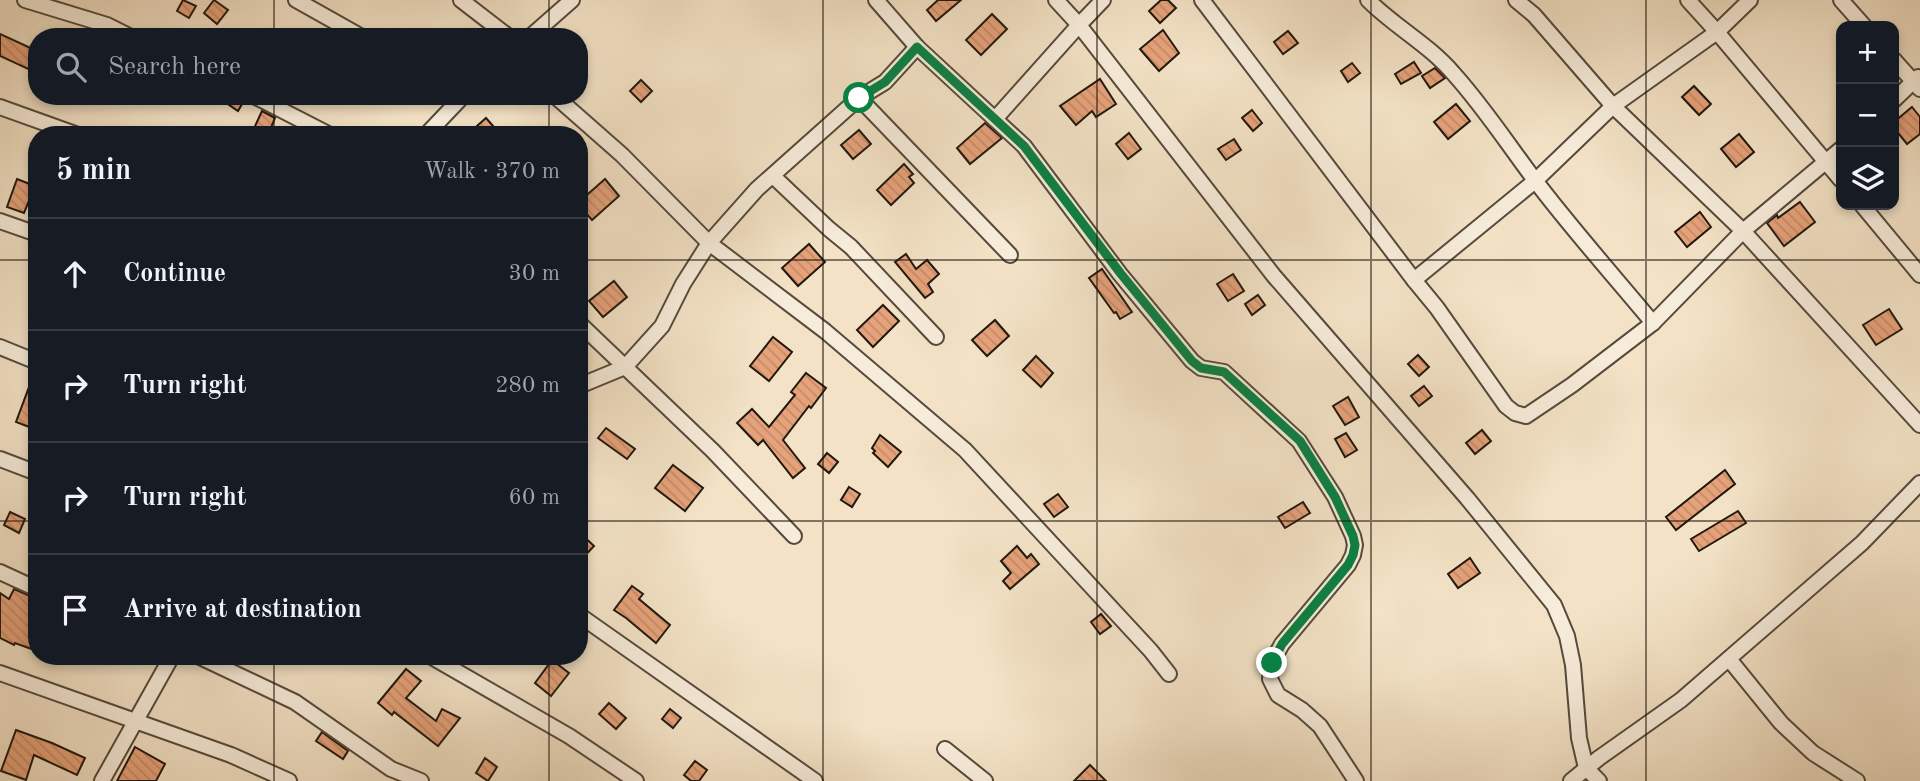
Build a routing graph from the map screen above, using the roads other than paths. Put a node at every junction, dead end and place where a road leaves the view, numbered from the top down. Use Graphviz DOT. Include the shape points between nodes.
graph roads {
  1 [pos="25,0"];
  2 [pos="296,0"];
  3 [pos="461,0"];
  4 [pos="572,0"];
  5 [pos="876,0"];
  6 [pos="1056,0"];
  7 [pos="1103,0"];
  8 [pos="1202,0"];
  9 [pos="1368,0"];
  10 [pos="1516,0"];
  11 [pos="1688,0"];
  12 [pos="1750,0"];
  13 [pos="1842,0"];
  14 [pos="1860,21"];
  15 [pos="1079,24"];
  16 [pos="113,28"];
  17 [pos="346,28"];
  18 [pos="497,28"];
  19 [pos="540,28"];
  20 [pos="1717,32"];
  21 [pos="917,47"];
  22 [pos="1899,65"];
  23 [pos="1918,82"];
  24 [pos="1899,96"];
  25 [pos="859,98"];
  26 [pos="272,105"];
  27 [pos="454,105"];
  28 [pos="565,105"];
  29 [pos="1613,106"];
  30 [pos="0,107"];
  31 [pos="995,119"];
  32 [pos="53,126"];
  33 [pos="312,126"];
  34 [pos="435,126"];
  35 [pos="1836,154"];
  36 [pos="1826,163"];
  37 [pos="1836,174"];
  38 [pos="773,176"];
  39 [pos="1535,181"];
  40 [pos="1865,210"];
  41 [pos="0,221"];
  42 [pos="28,231"];
  43 [pos="1743,231"];
  44 [pos="709,243"];
  45 [pos="1010,255"];
  46 [pos="1920,275"];
  47 [pos="1414,280"];
  48 [pos="1653,323"];
  49 [pos="588,332"];
  50 [pos="936,337"];
  51 [pos="0,347"];
  52 [pos="28,358"];
  53 [pos="625,367"];
  54 [pos="588,382"];
  55 [pos="1920,425"];
  56 [pos="0,459"];
  57 [pos="28,470"];
  58 [pos="1920,483"];
  59 [pos="794,537"];
  60 [pos="0,572"];
  61 [pos="28,585"];
  62 [pos="588,621"];
  63 [pos="1729,659"];
  64 [pos="167,665"];
  65 [pos="217,665"];
  66 [pos="446,665"];
  67 [pos="0,673"];
  68 [pos="1170,674"];
  69 [pos="136,720"];
  70 [pos="945,749"];
  71 [pos="1586,768"];
  72 [pos="102,781"];
  73 [pos="289,781"];
  74 [pos="421,781"];
  75 [pos="636,781"];
  76 [pos="815,781"];
  77 [pos="985,781"];
  78 [pos="1356,781"];
  79 [pos="1571,781"];
  80 [pos="1599,781"];
  81 [pos="1857,781"];
  1 -- 16 [label="street"];
  2 -- 17 [label="street"];
  3 -- 18 [label="street"];
  4 -- 19 [label="street"];
  5 -- 21 [label="street"];
  6 -- 15 [label="street"];
  7 -- 15 [label="street"];
  8 -- 47 [label="street"];
  9 -- 39 [label="street" via="1452,71"];
  10 -- 29 [label="street"];
  11 -- 20 [label="street"];
  12 -- 20 [label="street"];
  13 -- 14 [label="street"];
  15 -- 31 [label="street"];
  15 -- 71 [label="street" via="1274,276 1554,605 1573,665"];
  20 -- 29 [label="street"];
  20 -- 36 [label="street"];
  21 -- 25 [label="street" via="885,82"];
  21 -- 31 [label="street"];
  22 -- 23 [label="street"];
  23 -- 24 [label="street"];
  25 -- 38 [label="street"];
  25 -- 45 [label="street"];
  26 -- 33 [label="street"];
  27 -- 34 [label="street"];
  28 -- 44 [label="street"];
  29 -- 39 [label="street"];
  29 -- 43 [label="street"];
  30 -- 32 [label="street"];
  31 -- 78 [label="street" via="1024,146 1192,361 1201,368 1224,372 1300,441 1335,497 1353,536 1353,555 1282,644 1270,679 1278,695 1321,726"];
  35 -- 36 [label="street"];
  36 -- 37 [label="street"];
  36 -- 43 [label="street"];
  38 -- 44 [label="street"];
  38 -- 50 [label="street" via="851,247"];
  39 -- 47 [label="street"];
  39 -- 48 [label="street"];
  40 -- 46 [label="street"];
  41 -- 42 [label="street"];
  43 -- 48 [label="street"];
  43 -- 55 [label="street"];
  44 -- 53 [label="street" via="662,326"];
  44 -- 68 [label="street" via="825,331 965,450"];
  47 -- 48 [label="street" via="1506,406 1526,416"];
  49 -- 53 [label="street"];
  51 -- 52 [label="street"];
  53 -- 54 [label="street"];
  53 -- 59 [label="street"];
  56 -- 57 [label="street"];
  58 -- 63 [label="street" via="1862,542"];
  60 -- 61 [label="street"];
  62 -- 76 [label="street"];
  63 -- 71 [label="street" via="1681,700"];
  63 -- 81 [label="street" via="1789,730"];
  64 -- 69 [label="street"];
  65 -- 74 [label="street" via="295,702 391,769"];
  66 -- 75 [label="street" via="569,736"];
  67 -- 69 [label="street"];
  69 -- 72 [label="street"];
  69 -- 73 [label="street"];
  70 -- 77 [label="street"];
  71 -- 79 [label="street"];
  71 -- 80 [label="street"];
}
